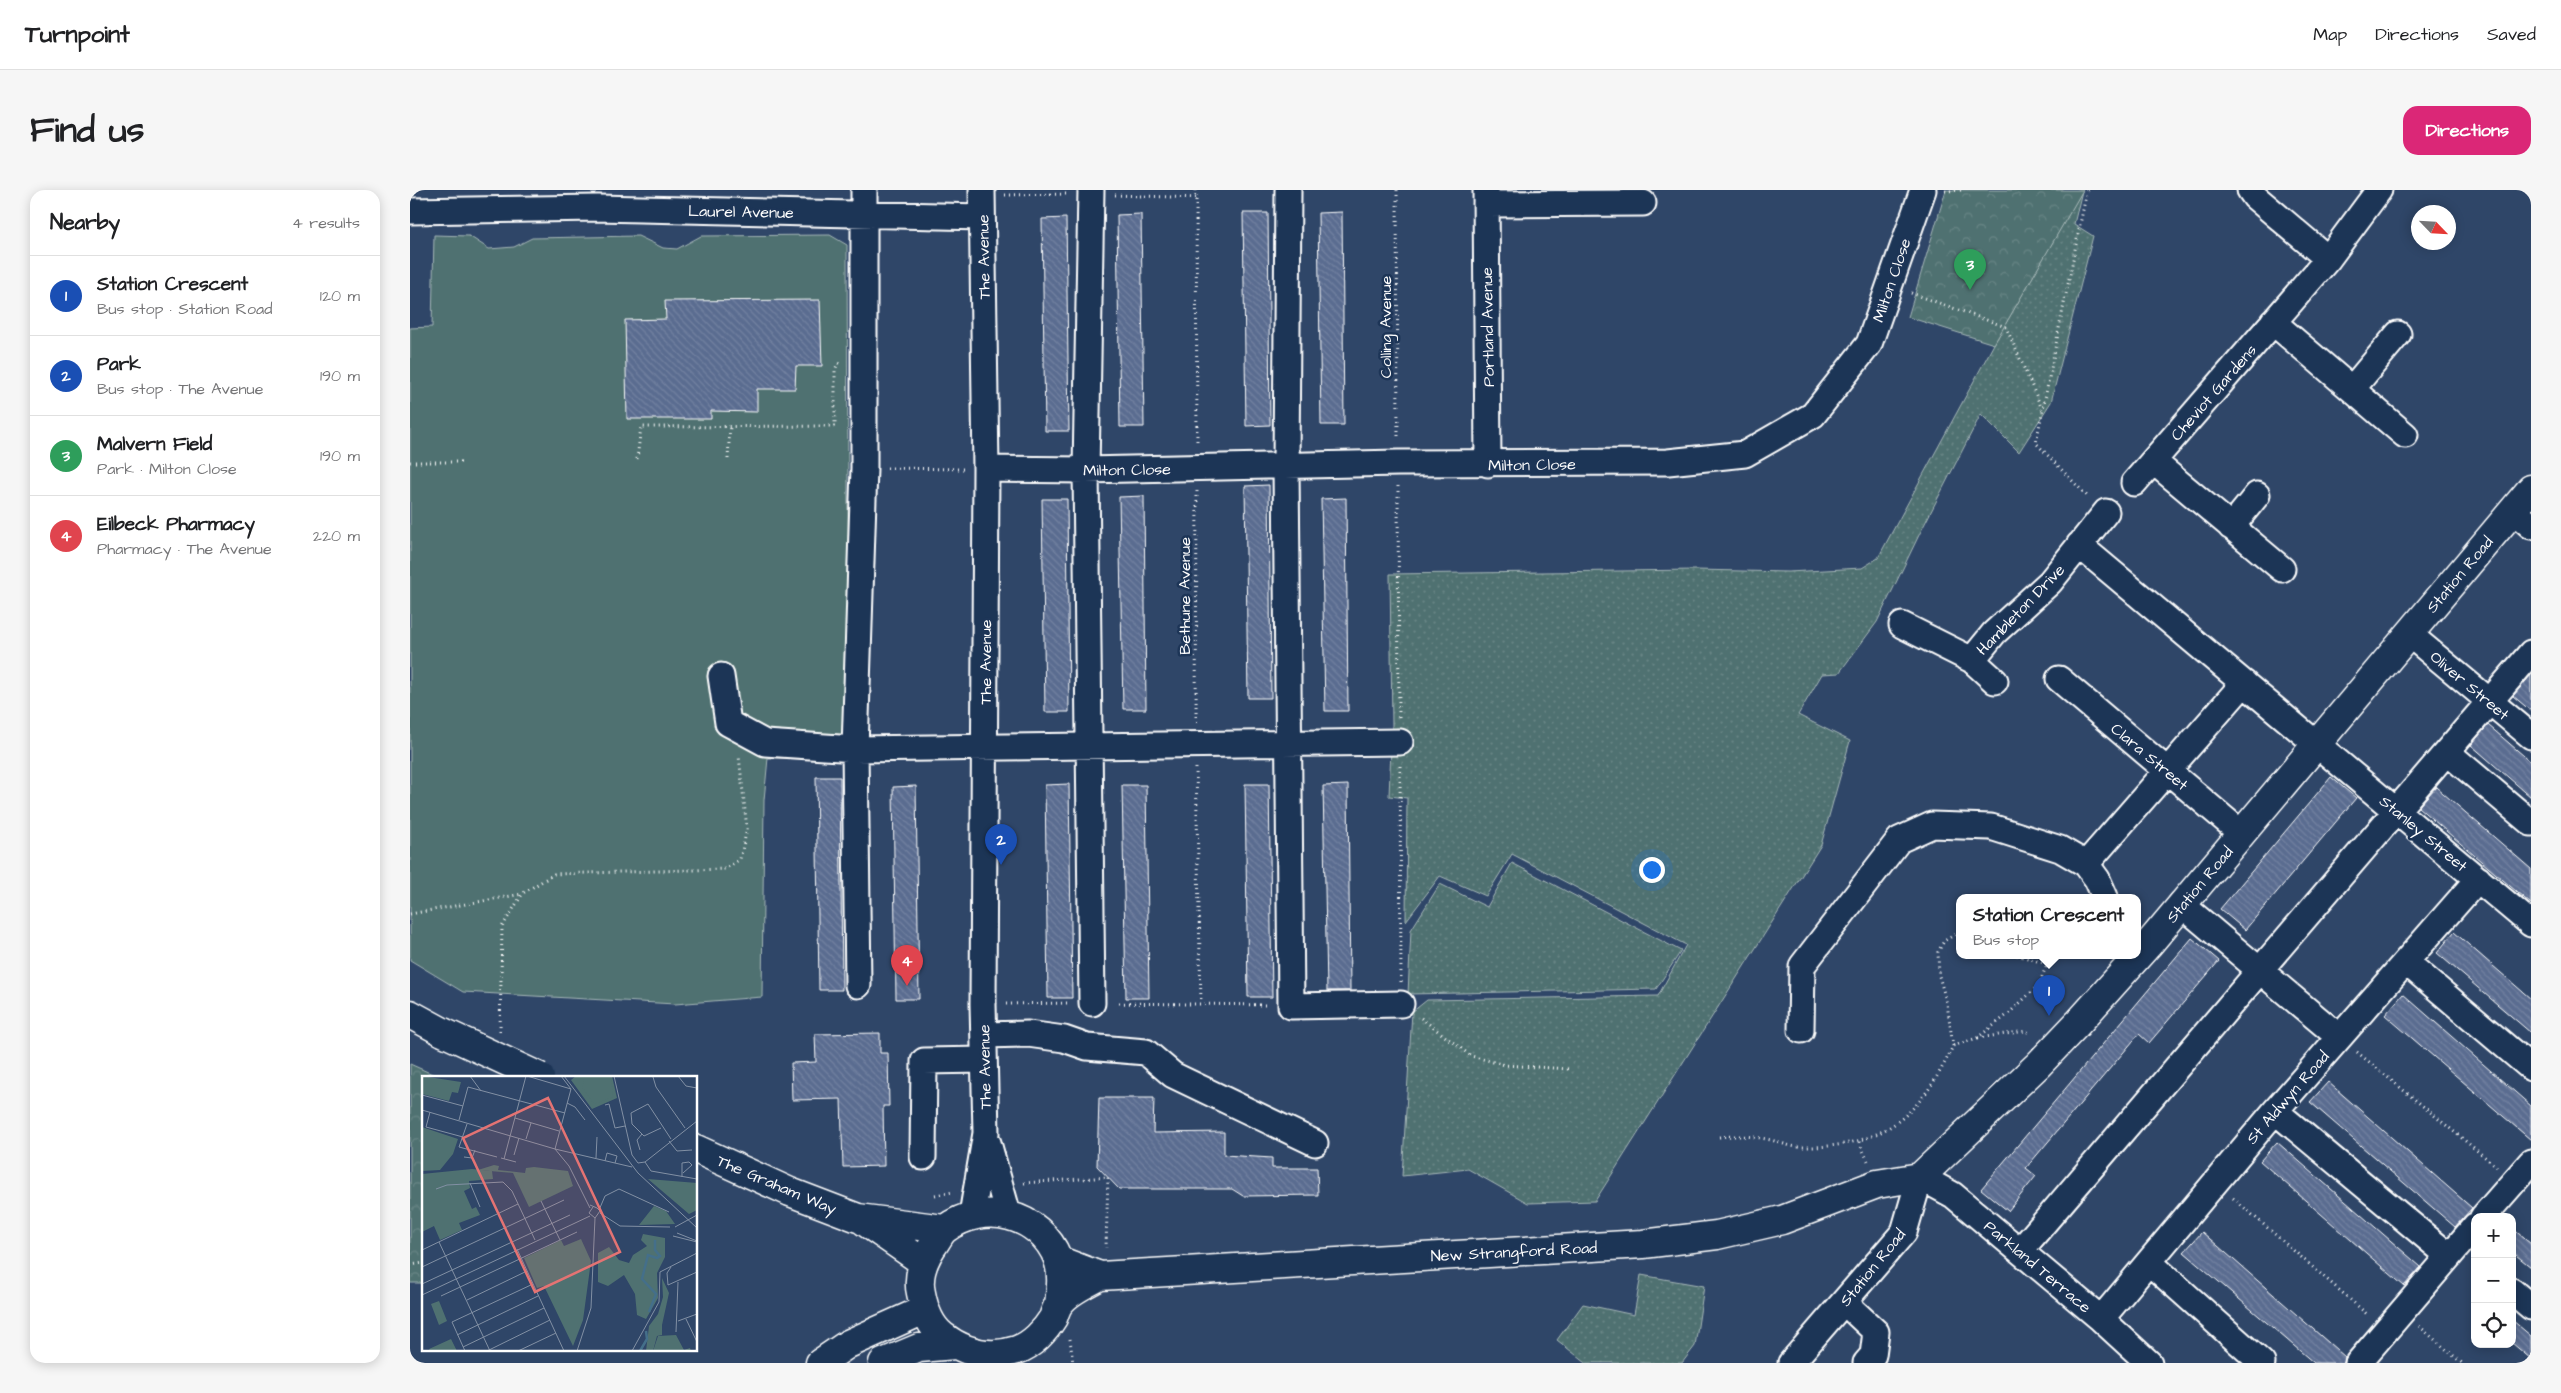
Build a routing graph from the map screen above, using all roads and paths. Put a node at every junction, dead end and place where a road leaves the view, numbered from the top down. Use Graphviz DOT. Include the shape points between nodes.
graph roads {
  1 [pos="982,190"];
  2 [pos="1091,190"];
  3 [pos="1196,190"];
  4 [pos="1288,190"];
  5 [pos="1397,190"];
  6 [pos="1923,190"];
  7 [pos="1942,190"];
  8 [pos="1963,190"];
  9 [pos="2087,190"];
  10 [pos="2250,190"];
  11 [pos="2379,190"];
  12 [pos="1486,197"];
  13 [pos="506,200"];
  14 [pos="684,200"];
  15 [pos="864,202"];
  16 [pos="1643,203"];
  17 [pos="410,212"];
  18 [pos="982,217"];
  19 [pos="2328,259"];
  20 [pos="1890,285"];
  21 [pos="2273,322"];
  22 [pos="2398,334"];
  23 [pos="842,366"];
  24 [pos="2352,389"];
  25 [pos="2042,409"];
  26 [pos="730,426"];
  27 [pos="2405,435"];
  28 [pos="637,459"];
  29 [pos="728,459"];
  30 [pos="2153,461"];
  31 [pos="410,462"];
  32 [pos="464,462"];
  33 [pos="1398,463"];
  34 [pos="1488,464"];
  35 [pos="1286,466"];
  36 [pos="864,468"];
  37 [pos="1197,468"];
  38 [pos="986,469"];
  39 [pos="1086,470"];
  40 [pos="2134,483"];
  41 [pos="2531,489"];
  42 [pos="2257,495"];
  43 [pos="2106,512"];
  44 [pos="2522,518"];
  45 [pos="2231,526"];
  46 [pos="2078,545"];
  47 [pos="2282,569"];
  48 [pos="1902,625"];
  49 [pos="2408,634"];
  50 [pos="2531,652"];
  51 [pos="1972,660"];
  52 [pos="720,676"];
  53 [pos="2060,679"];
  54 [pos="1995,681"];
  55 [pos="2244,683"];
  56 [pos="2489,701"];
  57 [pos="741,730"];
  58 [pos="2531,736"];
  59 [pos="1400,742"];
  60 [pos="2317,743"];
  61 [pos="1289,745"];
  62 [pos="1195,746"];
  63 [pos="1089,747"];
  64 [pos="984,748"];
  65 [pos="855,749"];
  66 [pos="2446,752"];
  67 [pos="2168,771"];
  68 [pos="2397,810"];
  69 [pos="2531,823"];
  70 [pos="2241,833"];
  71 [pos="2086,864"];
  72 [pos="2478,879"];
  73 [pos="523,893"];
  74 [pos="2104,894"];
  75 [pos="2181,904"];
  76 [pos="410,914"];
  77 [pos="2531,924"];
  78 [pos="1956,934"];
  79 [pos="2143,940"];
  80 [pos="2031,959"];
  81 [pos="2056,959"];
  82 [pos="2127,959"];
  83 [pos="2406,962"];
  84 [pos="2047,964"];
  85 [pos="2261,971"];
  86 [pos="858,985"];
  87 [pos="2039,985"];
  88 [pos="1201,1002"];
  89 [pos="1092,1003"];
  90 [pos="983,1004"];
  91 [pos="1401,1004"];
  92 [pos="1291,1006"];
  93 [pos="2052,1011"];
  94 [pos="410,1014"];
  95 [pos="1801,1030"];
  96 [pos="2029,1033"];
  97 [pos="984,1035"];
  98 [pos="500,1037"];
  99 [pos="2339,1037"];
  100 [pos="1977,1038"];
  101 [pos="1953,1046"];
  102 [pos="984,1060"];
  103 [pos="2531,1068"];
  104 [pos="1568,1069"];
  105 [pos="538,1076"];
  106 [pos="2275,1111"];
  107 [pos="986,1133"];
  108 [pos="1718,1137"];
  109 [pos="1859,1142"];
  110 [pos="1314,1143"];
  111 [pos="698,1150"];
  112 [pos="923,1157"];
  113 [pos="1869,1161"];
  114 [pos="2531,1162"];
  115 [pos="1920,1177"];
  116 [pos="2514,1182"];
  117 [pos="2215,1183"];
  118 [pos="1016,1184"];
  119 [pos="2487,1213"];
  120 [pos="1008,1214"];
  121 [pos="972,1215"];
  122 [pos="858,1218"];
  123 [pos="944,1229"];
  124 [pos="2471,1234"];
  125 [pos="1106,1248"];
  126 [pos="2020,1251"];
  127 [pos="2461,1254"];
  128 [pos="1058,1260"];
  129 [pos="923,1262"];
  130 [pos="2149,1262"];
  131 [pos="1100,1276"];
  132 [pos="2516,1295"];
  133 [pos="1844,1302"];
  134 [pos="1059,1304"];
  135 [pos="2531,1307"];
  136 [pos="924,1310"];
  137 [pos="2402,1312"];
  138 [pos="2101,1319"];
  139 [pos="2386,1331"];
  140 [pos="955,1345"];
  141 [pos="1026,1354"];
  142 [pos="998,1359"];
  143 [pos="820,1363"];
  144 [pos="883,1363"];
  145 [pos="1791,1363"];
  146 [pos="1866,1363"];
  147 [pos="2149,1363"];
  148 [pos="2262,1363"];
  149 [pos="2358,1363"];
  150 [pos="2462,1363"];
  1 -- 18 [label="street, The Avenue"];
  2 -- 39 [label="street"];
  3 -- 37 [label="path, Bethune Avenue"];
  4 -- 35 [label="street"];
  5 -- 33 [label="path, Colling Avenue"];
  6 -- 20 [label="street, Milton Close"];
  7 -- 8 [label="path"];
  9 -- 25 [label="path"];
  10 -- 19 [label="street"];
  11 -- 19 [label="street, Cheviot Gardens"];
  12 -- 16 [label="street"];
  12 -- 34 [label="street, Portland Avenue"];
  13 -- 14 [label="street, Laurel Avenue" via="598,208"];
  13 -- 17 [label="street, Laurel Avenue"];
  14 -- 15 [label="street, Laurel Avenue"];
  15 -- 18 [label="street, Laurel Avenue"];
  15 -- 36 [label="street"];
  18 -- 38 [label="street, The Avenue"];
  19 -- 21 [label="street, Cheviot Gardens"];
  20 -- 25 [label="path" via="2006,327"];
  20 -- 34 [label="street, Milton Close" via="1869,344 1812,414 1745,454 1668,462"];
  21 -- 24 [label="street"];
  21 -- 30 [label="street, Cheviot Gardens"];
  22 -- 24 [label="street"];
  23 -- 26 [label="path" via="838,363 835,370 835,426"];
  24 -- 27 [label="street"];
  25 -- 43 [label="path" via="2036,443"];
  26 -- 28 [label="path" via="641,427"];
  26 -- 29 [label="path"];
  30 -- 40 [label="street, Cheviot Gardens"];
  30 -- 45 [label="street"];
  31 -- 32 [label="path"];
  33 -- 34 [label="street, Milton Close"];
  33 -- 35 [label="street, Milton Close"];
  35 -- 37 [label="street, Milton Close"];
  35 -- 61 [label="street"];
  36 -- 38 [label="path"];
  36 -- 65 [label="street"];
  37 -- 39 [label="street, Milton Close"];
  37 -- 62 [label="path, Bethune Avenue"];
  38 -- 39 [label="street, Milton Close"];
  38 -- 64 [label="street, The Avenue"];
  39 -- 63 [label="street"];
  41 -- 44 [label="main road, Station Road"];
  42 -- 45 [label="street"];
  43 -- 46 [label="street, Hambleton Drive"];
  44 -- 49 [label="main road, Station Road"];
  45 -- 47 [label="street"];
  46 -- 51 [label="street, Hambleton Drive" via="2050,582 1994,633"];
  46 -- 55 [label="street, Stanley Street"];
  48 -- 51 [label="street, Hambleton Drive"];
  49 -- 56 [label="street, Oliver Street"];
  49 -- 60 [label="main road, Station Road"];
  50 -- 56 [label="street"];
  51 -- 54 [label="street, Hambleton Drive"];
  52 -- 57 [label="street" via="728,724"];
  53 -- 67 [label="street, Clara Street"];
  55 -- 60 [label="street, Stanley Street"];
  55 -- 67 [label="street"];
  56 -- 58 [label="street, Oliver Street"];
  56 -- 66 [label="street"];
  57 -- 65 [label="street" via="765,743"];
  57 -- 73 [label="path" via="736,736 747,828 740,859 724,868 554,874"];
  59 -- 61 [label="street"];
  60 -- 68 [label="street, Stanley Street"];
  60 -- 70 [label="main road, Station Road"];
  61 -- 62 [label="street"];
  61 -- 92 [label="street"];
  62 -- 63 [label="street"];
  62 -- 88 [label="path, Bethune Avenue"];
  63 -- 64 [label="street"];
  63 -- 89 [label="street"];
  64 -- 65 [label="street"];
  64 -- 90 [label="street, The Avenue"];
  65 -- 86 [label="street"];
  66 -- 68 [label="street"];
  66 -- 69 [label="street"];
  67 -- 70 [label="street, Clara Street"];
  67 -- 71 [label="street"];
  68 -- 72 [label="street, Stanley Street"];
  68 -- 85 [label="street"];
  70 -- 75 [label="main road, Station Road"];
  71 -- 74 [label="street"];
  71 -- 95 [label="street" via="2060,849 1991,827 1932,826 1898,840 1802,966"];
  72 -- 77 [label="street, Stanley Street"];
  72 -- 83 [label="street, St Aldwyn Road"];
  73 -- 76 [label="path"];
  73 -- 98 [label="path" via="502,927"];
  75 -- 79 [label="main road, Station Road"];
  75 -- 85 [label="street"];
  78 -- 101 [label="path" via="1944,941 1938,952 1939,976"];
  80 -- 84 [label="path"];
  81 -- 84 [label="path"];
  82 -- 115 [label="main road, Station Road" via="2038,1065"];
  83 -- 99 [label="street, St Aldwyn Road"];
  83 -- 103 [label="street"];
  84 -- 87 [label="path"];
  85 -- 99 [label="street"];
  85 -- 126 [label="street"];
  87 -- 93 [label="path"];
  87 -- 100 [label="path"];
  88 -- 89 [label="path"];
  88 -- 92 [label="path"];
  89 -- 90 [label="path"];
  90 -- 97 [label="street, The Avenue"];
  91 -- 92 [label="street"];
  91 -- 104 [label="path" via="1471,1056 1506,1065"];
  94 -- 105 [label="main road, bridge"];
  96 -- 100 [label="path"];
  97 -- 102 [label="street, The Avenue"];
  97 -- 110 [label="street" via="1028,1034 1064,1039 1087,1047 1146,1052 1173,1075"];
  99 -- 106 [label="street, St Aldwyn Road"];
  99 -- 116 [label="path"];
  100 -- 101 [label="path"];
  101 -- 109 [label="path" via="1940,1074 1920,1101 1901,1120"];
  102 -- 107 [label="street, The Avenue"];
  102 -- 112 [label="street" via="924,1060"];
  106 -- 117 [label="street, St Aldwyn Road"];
  106 -- 127 [label="street"];
  107 -- 120 [label="street, The Avenue"];
  107 -- 121 [label="street, The Avenue"];
  108 -- 109 [label="path" via="1741,1135 1795,1147"];
  109 -- 113 [label="path"];
  111 -- 122 [label="main road, The Graham Way" via="790,1192"];
  114 -- 116 [label="street"];
  115 -- 126 [label="street, Parkland Terrace" via="1953,1195"];
  115 -- 131 [label="main road, New Strangford Road" via="1877,1184 1782,1220 1717,1235 1643,1244"];
  115 -- 133 [label="street, Station Road" via="1904,1232"];
  116 -- 119 [label="street"];
  117 -- 130 [label="street, St Aldwyn Road"];
  117 -- 139 [label="path"];
  118 -- 125 [label="path" via="1108,1177"];
  120 -- 121 [label="main road"];
  120 -- 128 [label="main road" via="1030,1224 1047,1239"];
  121 -- 123 [label="main road"];
  122 -- 123 [label="main road, The Graham Way"];
  122 -- 129 [label="main road, The Graham Way"];
  123 -- 129 [label="main road"];
  124 -- 127 [label="street"];
  126 -- 138 [label="street, Parkland Terrace"];
  127 -- 137 [label="street"];
  128 -- 131 [label="main road, New Strangford Road"];
  128 -- 134 [label="main road" via="1062,1282"];
  129 -- 136 [label="main road" via="920,1286"];
  130 -- 138 [label="street, St Aldwyn Road"];
  130 -- 148 [label="street"];
  131 -- 134 [label="main road, New Strangford Road"];
  132 -- 135 [label="street"];
  133 -- 145 [label="street, Station Road"];
  133 -- 146 [label="street" via="1876,1332 1873,1355"];
  134 -- 141 [label="main road"];
  136 -- 140 [label="main road" via="938,1332"];
  136 -- 143 [label="main road" via="848,1344"];
  137 -- 139 [label="street"];
  137 -- 150 [label="path"];
  138 -- 147 [label="street, Parkland Terrace"];
  139 -- 149 [label="street"];
  140 -- 142 [label="main road"];
  140 -- 144 [label="main road" via="919,1348"];
  141 -- 142 [label="main road" via="1018,1350"];
}
